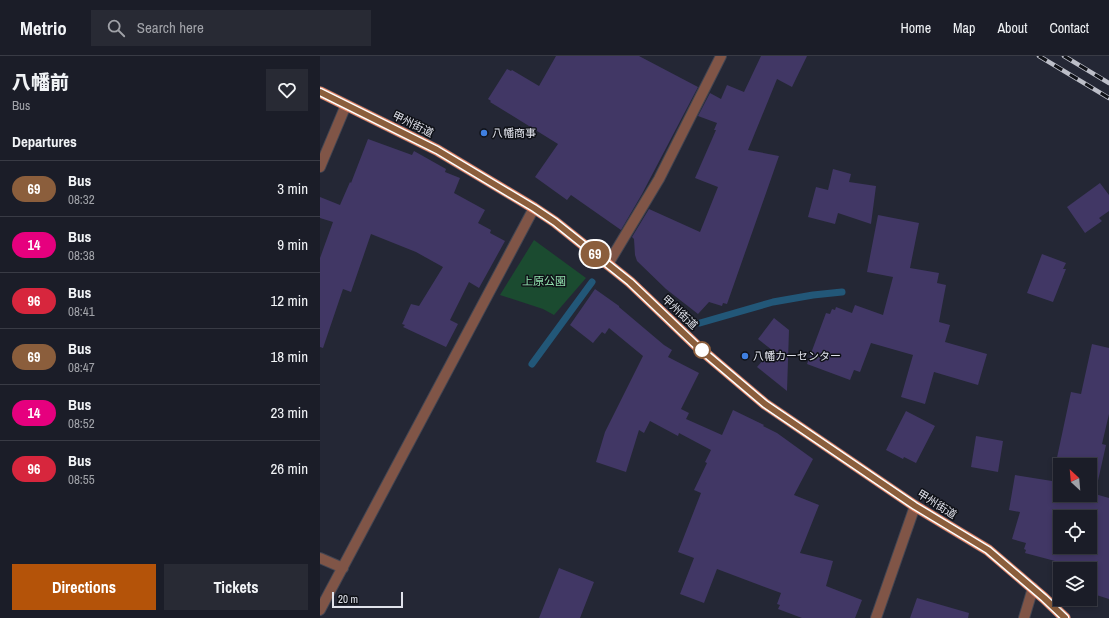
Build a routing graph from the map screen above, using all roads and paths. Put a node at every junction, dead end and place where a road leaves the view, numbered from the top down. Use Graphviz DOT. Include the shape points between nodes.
graph roads {
  1 [pos="722,56"];
  2 [pos="320,92"];
  3 [pos="346,105"];
  4 [pos="320,167"];
  5 [pos="534,208"];
  6 [pos="608,264"];
  7 [pos="915,506"];
  8 [pos="320,558"];
  9 [pos="343,568"];
  10 [pos="1033,588"];
  11 [pos="320,610"];
  12 [pos="876,618"];
  13 [pos="1024,618"];
  14 [pos="1065,618"];
  1 -- 6 [label="street" via="659,179"];
  2 -- 3 [label="highway, 甲州街道"];
  3 -- 4 [label="street"];
  3 -- 5 [label="highway, 甲州街道" via="437,150"];
  5 -- 6 [label="highway, 甲州街道"];
  5 -- 9 [label="street"];
  6 -- 7 [label="highway, 甲州街道" via="699,348 765,404"];
  7 -- 10 [label="highway, 甲州街道" via="988,550"];
  7 -- 12 [label="street"];
  8 -- 9 [label="street"];
  9 -- 11 [label="street"];
  10 -- 13 [label="street"];
  10 -- 14 [label="highway, 甲州街道"];
}
